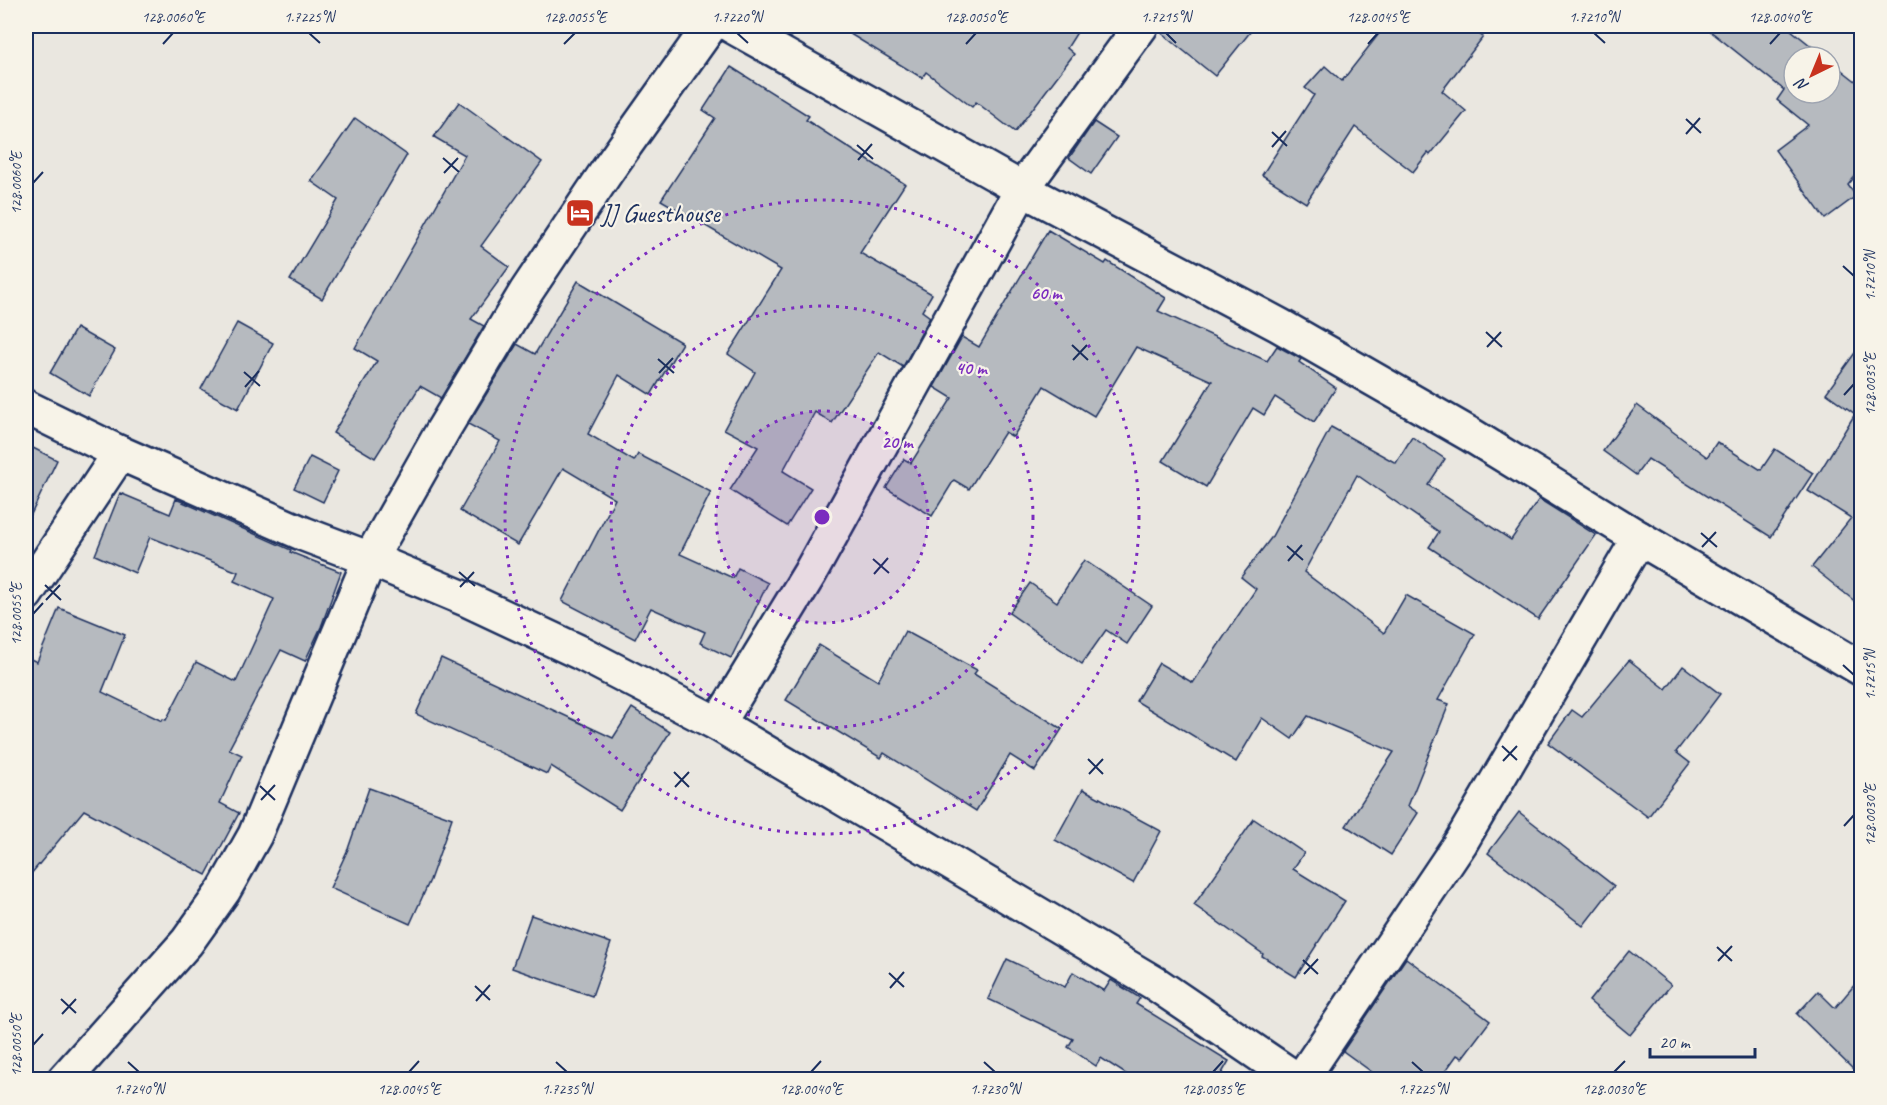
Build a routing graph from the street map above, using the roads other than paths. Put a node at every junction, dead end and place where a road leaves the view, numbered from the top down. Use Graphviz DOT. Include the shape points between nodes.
graph roads {
  1 [pos="710,26"];
  2 [pos="732,26"];
  3 [pos="1141,26"];
  4 [pos="1022,189"];
  5 [pos="26,407"];
  6 [pos="120,453"];
  7 [pos="1639,538"];
  8 [pos="370,559"];
  9 [pos="26,594"];
  10 [pos="1862,669"];
  11 [pos="718,724"];
  12 [pos="64,1080"];
  13 [pos="1299,1080"];
  1 -- 8 [label="street" via="526,292"];
  2 -- 4 [label="street"];
  3 -- 4 [label="street"];
  4 -- 7 [label="street" via="1289,331 1471,435"];
  4 -- 11 [label="street" via="810,573"];
  5 -- 6 [label="street"];
  6 -- 8 [label="street"];
  6 -- 9 [label="street"];
  7 -- 10 [label="street"];
  7 -- 13 [label="street" via="1461,842"];
  8 -- 11 [label="street" via="559,643"];
  8 -- 12 [label="street" via="255,836 224,890 187,942"];
  11 -- 13 [label="street" via="1156,984"];
}
